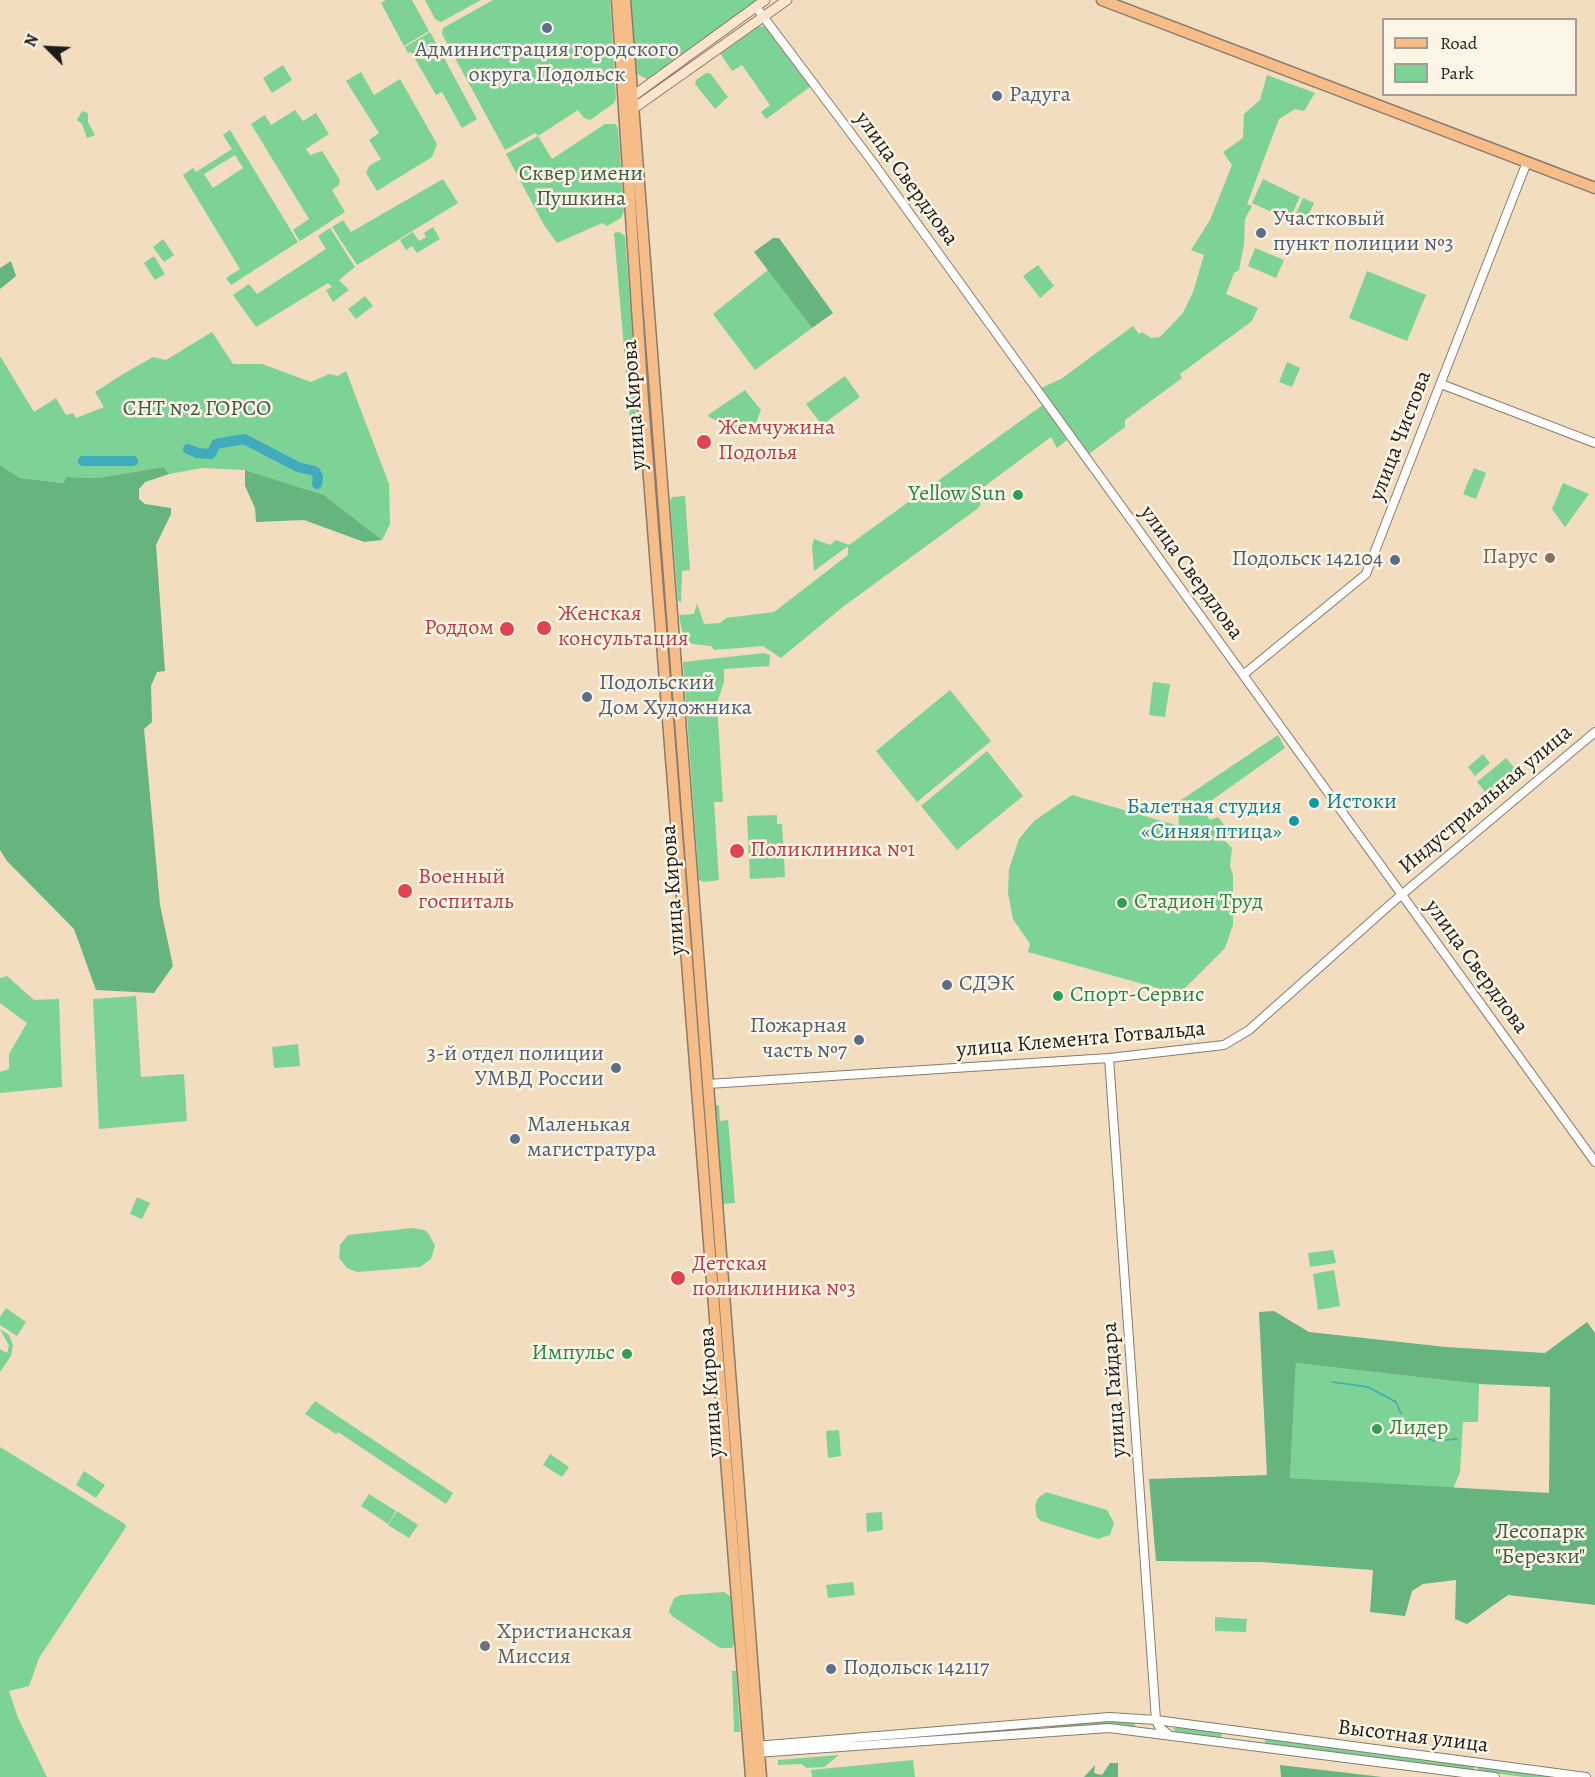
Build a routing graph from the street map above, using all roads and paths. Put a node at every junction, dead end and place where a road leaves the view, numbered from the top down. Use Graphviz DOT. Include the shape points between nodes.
graph roads {
  1 [pos="617,0"];
  2 [pos="625,0"];
  3 [pos="765,0"];
  4 [pos="787,0"];
  5 [pos="1102,0"];
  6 [pos="756,7"];
  7 [pos="763,17"];
  8 [pos="633,95"];
  9 [pos="627,109"];
  10 [pos="1527,162"];
  11 [pos="1595,188"];
  12 [pos="1441,384"];
  13 [pos="1595,443"];
  14 [pos="653,457"];
  15 [pos="1243,675"];
  16 [pos="1595,732"];
  17 [pos="1401,895"];
  18 [pos="1109,1058"];
  19 [pos="708,1084"];
  20 [pos="1595,1162"];
  21 [pos="1156,1720"];
  22 [pos="1036,1723"];
  23 [pos="1141,1731"];
  24 [pos="1235,1731"];
  25 [pos="1037,1733"];
  26 [pos="1168,1734"];
  27 [pos="913,1738"];
  28 [pos="1234,1743"];
  29 [pos="755,1749"];
  30 [pos="751,1777"];
  31 [pos="761,1777"];
  32 [pos="1495,1777"];
  33 [pos="1586,1777"];
  1 -- 9 [label="main road, улица Кирова"];
  2 -- 8 [label="main road, улица Кирова"];
  3 -- 6 [label="main road"];
  4 -- 7 [label="main road"];
  5 -- 10 [label="main road"];
  6 -- 7 [label="street, улица Свердлова"];
  6 -- 8 [label="main road"];
  7 -- 9 [label="main road"];
  7 -- 15 [label="street, улица Свердлова"];
  8 -- 9 [label="main road, улица Кирова"];
  9 -- 14 [label="main road, улица Кирова"];
  10 -- 11 [label="main road"];
  10 -- 12 [label="street, улица Чистова"];
  12 -- 13 [label="street"];
  12 -- 15 [label="street, улица Чистова" via="1366,574"];
  14 -- 19 [label="main road, улица Кирова"];
  14 -- 29 [label="main road, улица Кирова"];
  15 -- 17 [label="street, улица Свердлова"];
  16 -- 17 [label="street, Индустриальная улица"];
  17 -- 18 [label="street, улица Клемента Готвальда" via="1241,1036 1224,1045 1200,1050"];
  17 -- 20 [label="street, улица Свердлова"];
  18 -- 19 [label="street, улица Клемента Готвальда"];
  18 -- 21 [label="street, улица Гайдара"];
  19 -- 29 [label="main road, улица Кирова"];
  21 -- 22 [label="street, Высотная улица" via="1109,1717"];
  21 -- 23 [label="street"];
  21 -- 24 [label="street, Высотная улица"];
  21 -- 26 [label="street"];
  22 -- 25 [label="street"];
  22 -- 27 [label="street, Высотная улица"];
  23 -- 25 [label="street, Высотная улица" via="1109,1728"];
  23 -- 26 [label="street, Высотная улица"];
  24 -- 28 [label="street"];
  24 -- 33 [label="street, Высотная улица"];
  25 -- 27 [label="street, Высотная улица"];
  26 -- 28 [label="street, Высотная улица"];
  27 -- 29 [label="street, Высотная улица"];
  28 -- 32 [label="street, Высотная улица"];
  29 -- 30 [label="main road, улица Кирова"];
  29 -- 31 [label="main road, улица Кирова"];
}
